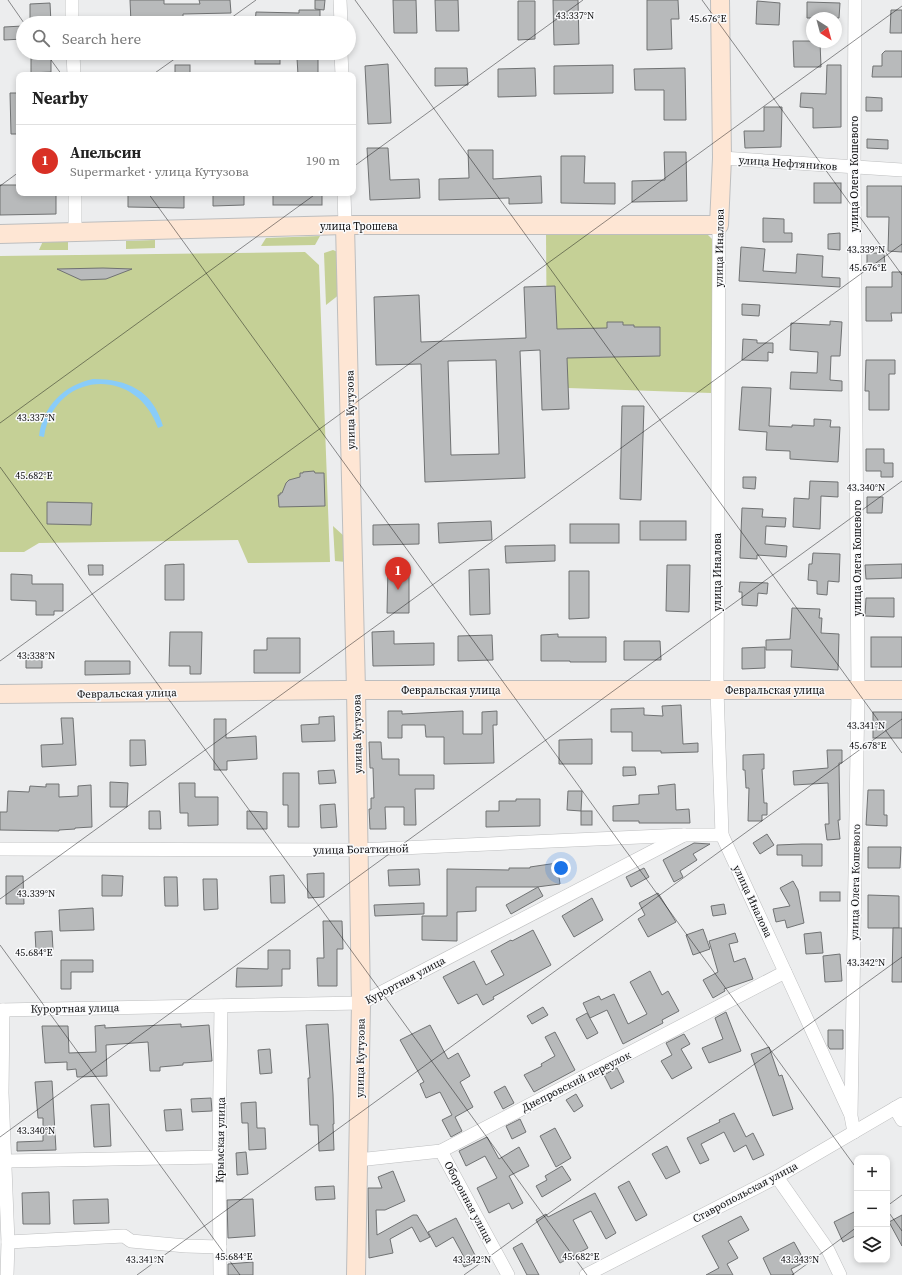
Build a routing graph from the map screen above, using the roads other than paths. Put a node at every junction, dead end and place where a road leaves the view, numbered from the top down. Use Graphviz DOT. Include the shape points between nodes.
graph roads {
  1 [pos="72,0"];
  2 [pos="340,0"];
  3 [pos="720,0"];
  4 [pos="855,0"];
  5 [pos="72,16"];
  6 [pos="341,16"];
  7 [pos="73,60"];
  8 [pos="341,60"];
  9 [pos="74,72"];
  10 [pos="342,72"];
  11 [pos="722,158"];
  12 [pos="854,167"];
  13 [pos="902,170"];
  14 [pos="75,196"];
  15 [pos="344,196"];
  16 [pos="719,224"];
  17 [pos="345,225"];
  18 [pos="75,232"];
  19 [pos="0,234"];
  20 [pos="356,690"];
  21 [pos="717,690"];
  22 [pos="902,690"];
  23 [pos="858,691"];
  24 [pos="0,694"];
  25 [pos="722,834"];
  26 [pos="684,835"];
  27 [pos="0,849"];
  28 [pos="358,850"];
  29 [pos="785,972"];
  30 [pos="361,1004"];
  31 [pos="221,1006"];
  32 [pos="1,1010"];
  33 [pos="899,1106"];
  34 [pos="851,1116"];
  35 [pos="902,1120"];
  36 [pos="854,1132"];
  37 [pos="441,1151"];
  38 [pos="219,1157"];
  39 [pos="358,1160"];
  40 [pos="5,1161"];
  41 [pos="777,1177"];
  42 [pos="8,1242"];
  43 [pos="220,1247"];
  44 [pos="7,1275"];
  45 [pos="220,1275"];
  46 [pos="356,1275"];
  47 [pos="508,1275"];
  48 [pos="586,1275"];
  49 [pos="840,1275"];
  1 -- 5 [label="street"];
  2 -- 6 [label="street"];
  3 -- 11 [label="street, улица Иналова"];
  4 -- 12 [label="street, улица Олега Кошевого"];
  7 -- 9 [label="street"];
  8 -- 10 [label="street"];
  11 -- 12 [label="street, улица Нефтяников"];
  11 -- 16 [label="street, улица Иналова"];
  12 -- 13 [label="street, улица Нефтяников"];
  12 -- 23 [label="street, улица Олега Кошевого"];
  14 -- 18 [label="street"];
  15 -- 17 [label="street, улица Кутузова"];
  16 -- 17 [label="street, улица Трошева"];
  16 -- 21 [label="street, улица Иналова"];
  17 -- 18 [label="street, улица Трошева"];
  17 -- 20 [label="street, улица Кутузова"];
  18 -- 19 [label="street, улица Трошева"];
  20 -- 21 [label="street, Февральская улица"];
  20 -- 24 [label="street, Февральская улица"];
  20 -- 28 [label="street, улица Кутузова"];
  21 -- 23 [label="street, Февральская улица"];
  21 -- 25 [label="street, улица Иналова"];
  22 -- 23 [label="street, Февральская улица"];
  23 -- 34 [label="street, улица Олега Кошевого"];
  25 -- 26 [label="street, улица Богаткиной"];
  25 -- 29 [label="street, улица Иналова"];
  26 -- 28 [label="street, улица Богаткиной"];
  26 -- 30 [label="street, Курортная улица"];
  27 -- 28 [label="street, улица Богаткиной"];
  28 -- 30 [label="street, улица Кутузова"];
  29 -- 34 [label="street, улица Иналова"];
  29 -- 37 [label="street, Днепровский переулок"];
  30 -- 31 [label="street, Курортная улица"];
  30 -- 39 [label="street, улица Кутузова"];
  31 -- 32 [label="street, Курортная улица"];
  31 -- 38 [label="street, Крымская улица"];
  32 -- 40 [label="street"];
  33 -- 35 [label="street"];
  33 -- 36 [label="street, Ставропольская улица"];
  34 -- 36 [label="street"];
  36 -- 41 [label="street, Ставропольская улица"];
  37 -- 39 [label="street, Днепровский переулок"];
  37 -- 47 [label="street, Оборонная улица"];
  38 -- 40 [label="street"];
  38 -- 43 [label="street, Крымская улица"];
  39 -- 46 [label="street, улица Кутузова"];
  40 -- 42 [label="street"];
  41 -- 48 [label="street, Ставропольская улица"];
  41 -- 49 [label="street" via="828,1250"];
  42 -- 43 [label="street" via="124,1236 131,1241"];
  42 -- 44 [label="street"];
  43 -- 45 [label="street, Крымская улица"];
}
